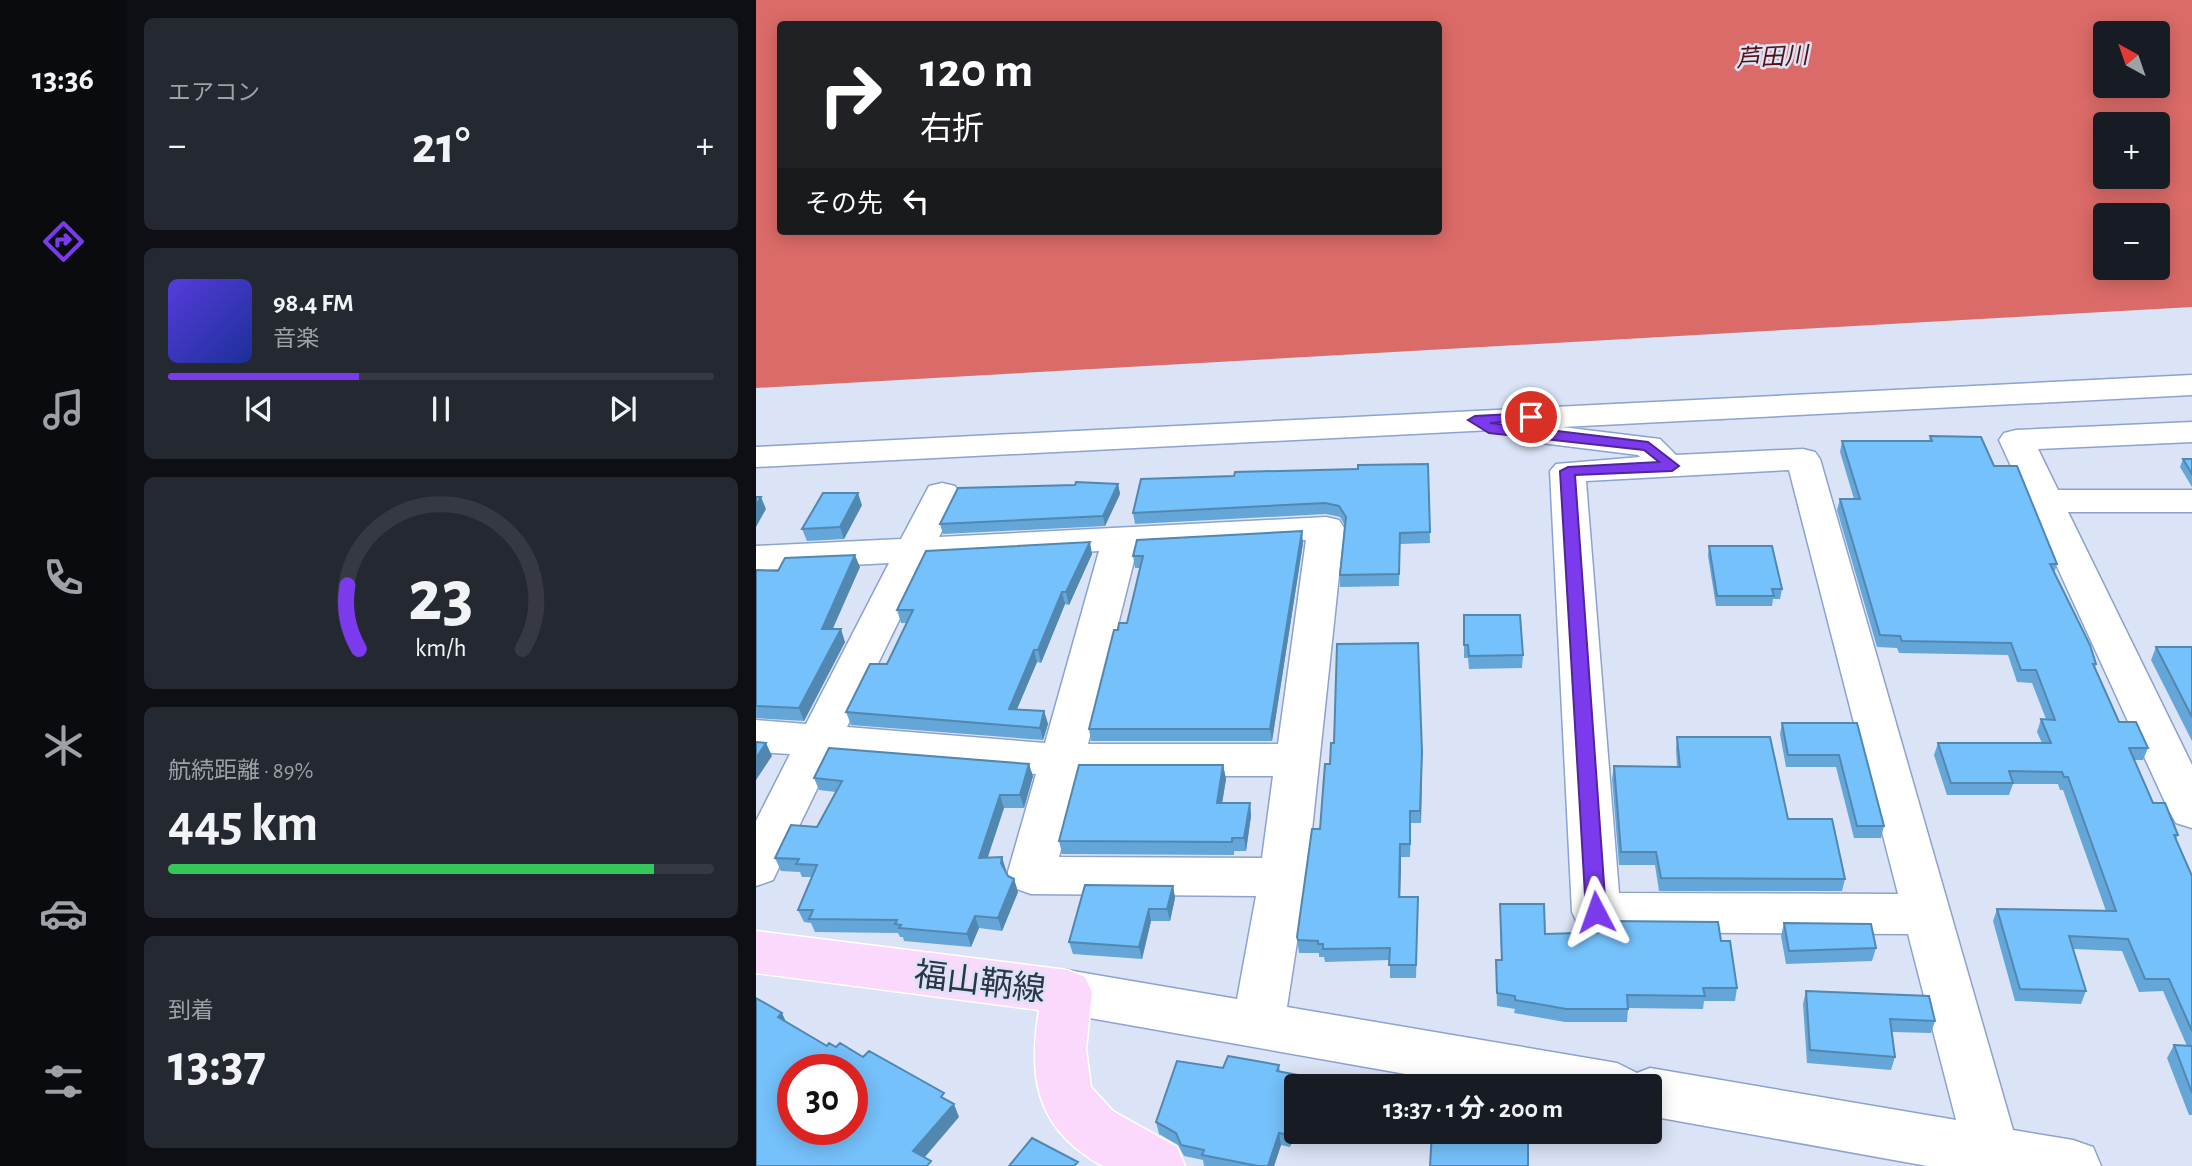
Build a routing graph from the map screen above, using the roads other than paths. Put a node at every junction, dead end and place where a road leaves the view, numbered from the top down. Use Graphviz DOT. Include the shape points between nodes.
graph roads {
  1 [pos="2192,384"];
  2 [pos="1778,405"];
  3 [pos="2192,406"];
  4 [pos="1475,420"];
  5 [pos="2011,430"];
  6 [pos="2192,432"];
  7 [pos="756,457"];
  8 [pos="1672,466"];
  9 [pos="942,494"];
  10 [pos="2045,501"];
  11 [pos="2192,501"];
  12 [pos="1121,540"];
  13 [pos="915,550"];
  14 [pos="756,558"];
  15 [pos="756,736"];
  16 [pos="820,741"];
  17 [pos="1061,760"];
  18 [pos="1297,760"];
  19 [pos="2192,811"];
  20 [pos="756,867"];
  21 [pos="1283,877"];
  22 [pos="1927,914"];
  23 [pos="756,952"];
  24 [pos="1067,992"];
  25 [pos="1258,1024"];
  26 [pos="1543,1074"];
  27 [pos="1662,1095"];
  28 [pos="1992,1152"];
  29 [pos="1157,1166"];
  30 [pos="2073,1166"];
  1 -- 2 [label="street"];
  2 -- 4 [label="street"];
  2 -- 5 [label="street" via="1820,414"];
  3 -- 5 [label="street"];
  4 -- 7 [label="street"];
  4 -- 8 [label="street" via="1489,429 1648,446"];
  5 -- 6 [label="street"];
  5 -- 10 [label="street"];
  8 -- 22 [label="street" via="1803,459"];
  8 -- 22 [label="street" via="1568,471 1596,912"];
  9 -- 13 [label="street"];
  10 -- 11 [label="street"];
  10 -- 19 [label="street"];
  12 -- 13 [label="street"];
  12 -- 17 [label="street"];
  12 -- 18 [label="street" via="1326,528"];
  13 -- 14 [label="street"];
  13 -- 16 [label="street"];
  15 -- 16 [label="street"];
  16 -- 17 [label="street"];
  16 -- 20 [label="street"];
  17 -- 18 [label="street"];
  17 -- 21 [label="street" via="1031,875"];
  18 -- 21 [label="street"];
  21 -- 25 [label="street"];
  22 -- 28 [label="street"];
  23 -- 24 [label="main road, 福山鞆線"];
  24 -- 25 [label="street"];
  24 -- 29 [label="main road, 福山鞆線" via="1060,1067 1069,1103 1098,1133"];
  25 -- 26 [label="street"];
  27 -- 28 [label="street"];
  28 -- 30 [label="street"];
}
